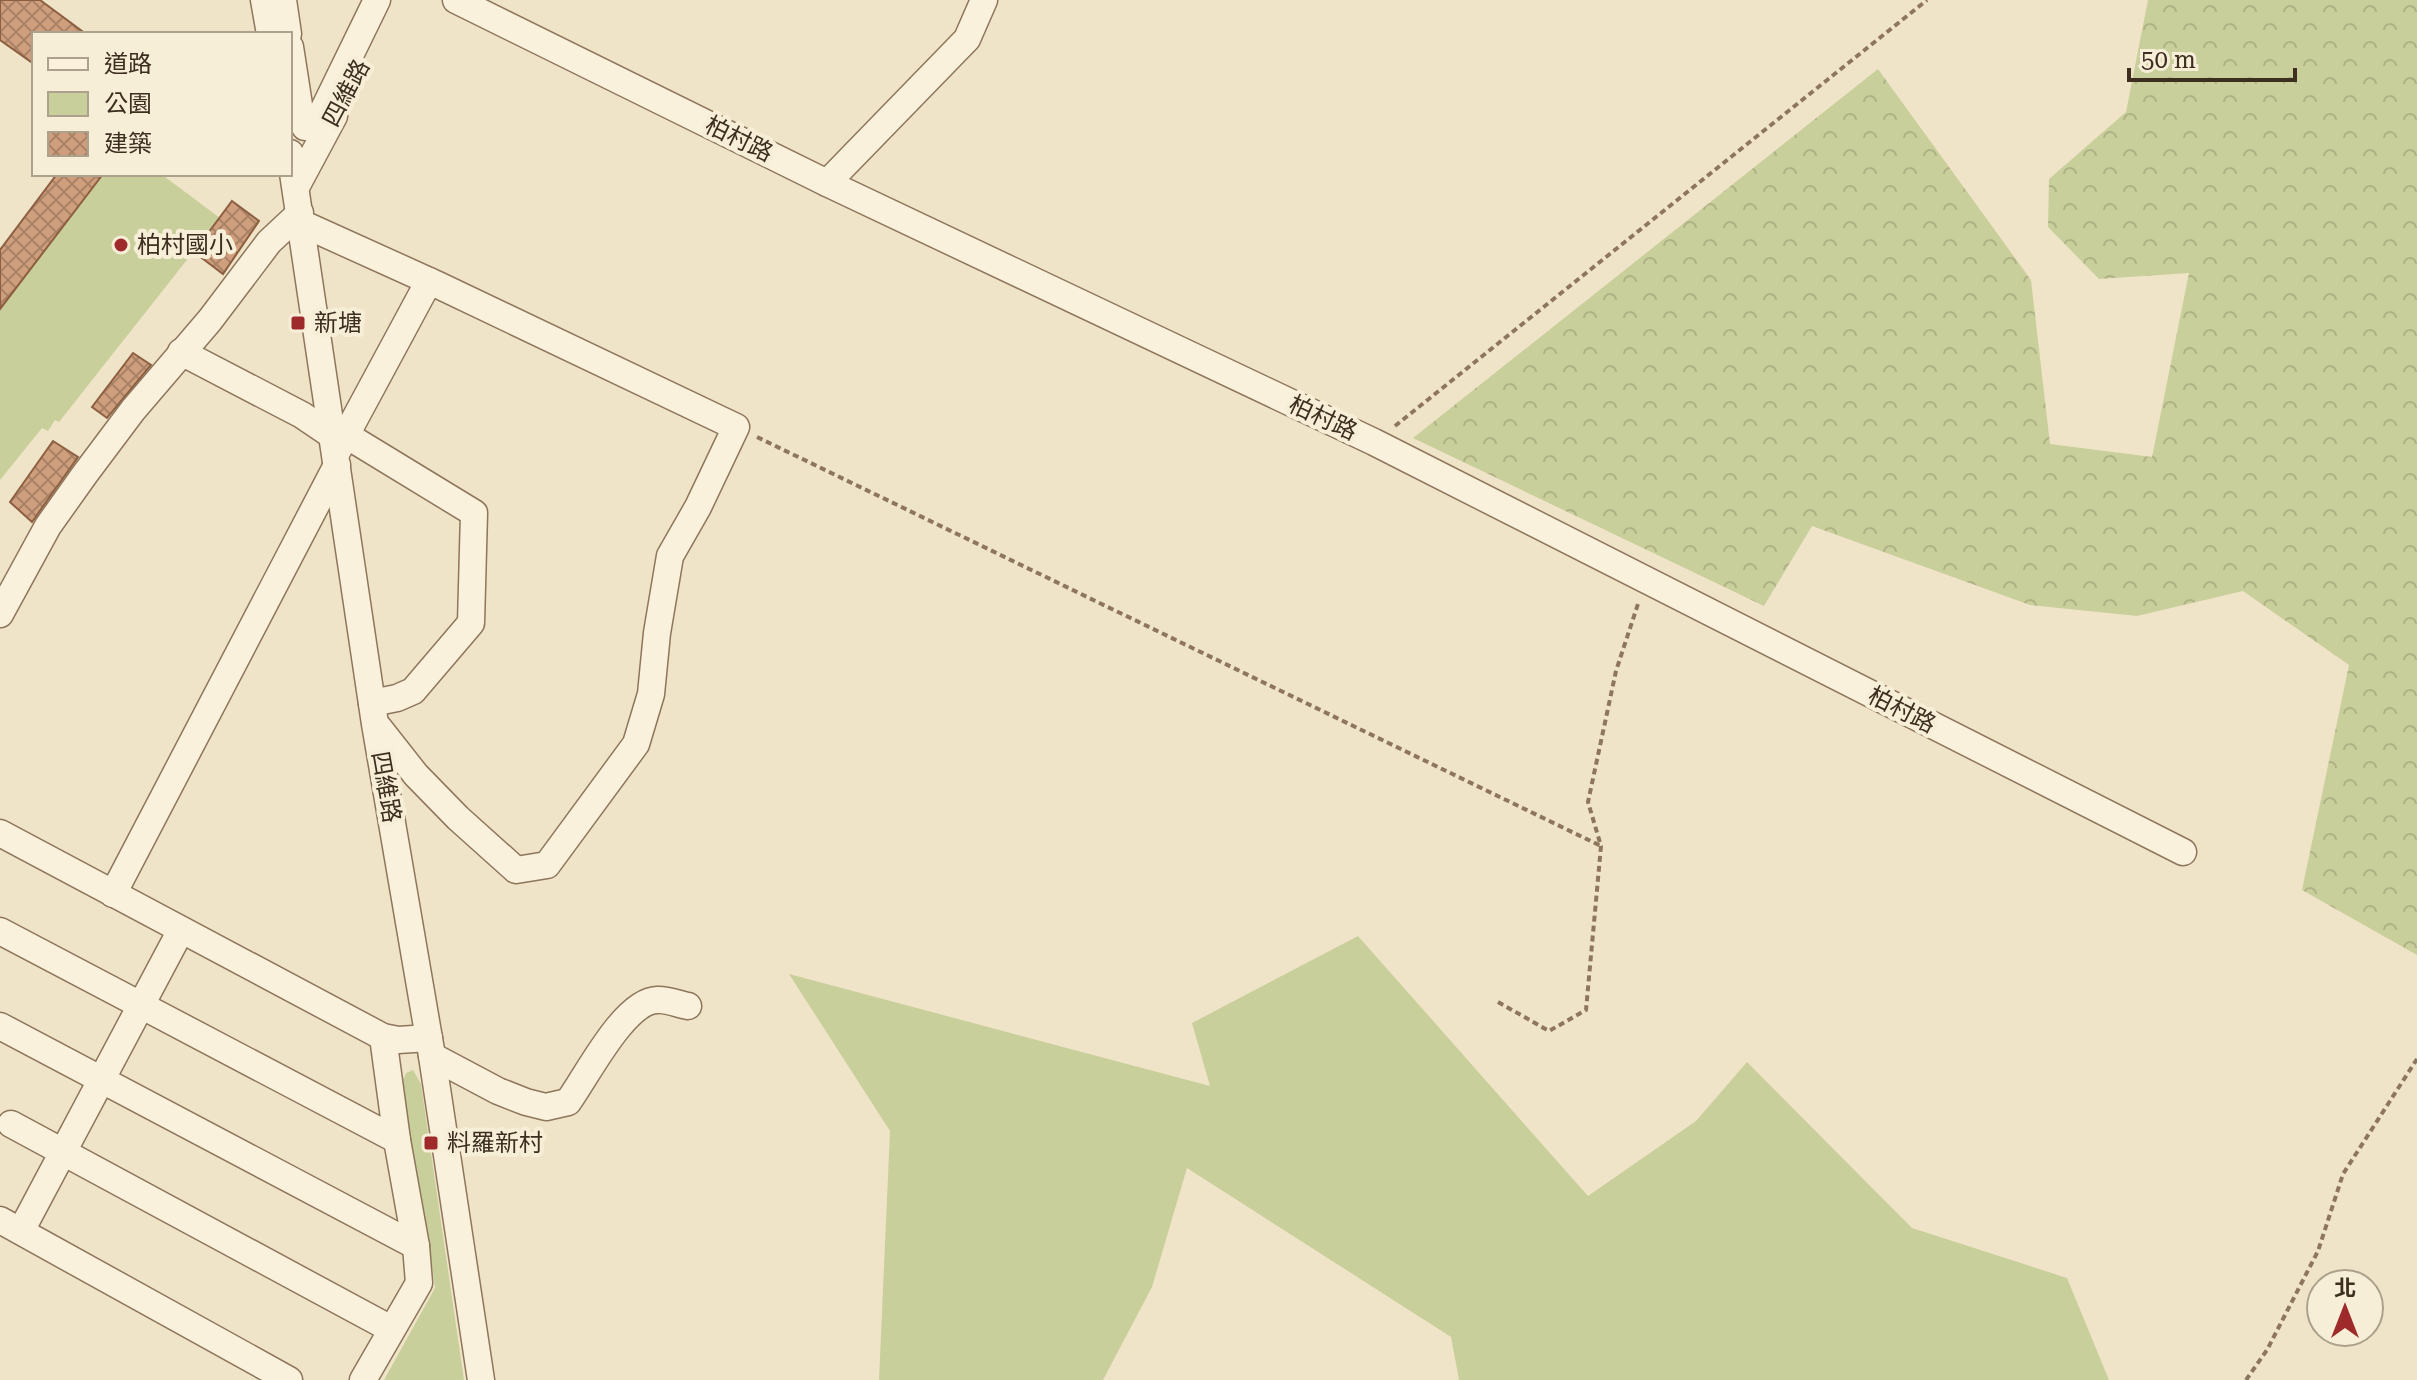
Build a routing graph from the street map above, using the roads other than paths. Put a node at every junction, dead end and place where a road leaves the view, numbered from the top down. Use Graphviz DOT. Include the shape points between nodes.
graph roads {
  1 [pos="264,0"];
  2 [pos="283,0"];
  3 [pos="377,0"];
  4 [pos="396,0"];
  5 [pos="456,0"];
  6 [pos="984,0"];
  7 [pos="270,32"];
  8 [pos="288,32"];
  9 [pos="292,60"];
  10 [pos="292,166"];
  11 [pos="827,183"];
  12 [pos="298,204"];
  13 [pos="429,281"];
  14 [pos="181,352"];
  15 [pos="338,448"];
  16 [pos="0,614"];
  17 [pos="374,713"];
  18 [pos="0,833"];
  19 [pos="2183,852"];
  20 [pos="113,894"];
  21 [pos="181,930"];
  22 [pos="0,931"];
  23 [pos="140,1005"];
  24 [pos="688,1006"];
  25 [pos="0,1026"];
  26 [pos="383,1037"];
  27 [pos="431,1047"];
  28 [pos="101,1078"];
  29 [pos="11,1124"];
  30 [pos="397,1140"];
  31 [pos="63,1151"];
  32 [pos="10,1226"];
  33 [pos="416,1246"];
  34 [pos="391,1329"];
  35 [pos="289,1380"];
  36 [pos="363,1380"];
  37 [pos="481,1380"];
  1 -- 7 [label="street"];
  2 -- 8 [label="street"];
  3 -- 9 [label="street" via="312,128 301,118"];
  4 -- 12 [label="street, 四維路"];
  5 -- 11 [label="street, 柏村路"];
  6 -- 11 [label="street" via="967,39"];
  10 -- 12 [label="street"];
  11 -- 19 [label="street, 柏村路" via="1374,442"];
  12 -- 13 [label="street"];
  12 -- 14 [label="street"];
  12 -- 15 [label="street, 四維路"];
  13 -- 15 [label="street"];
  13 -- 17 [label="street" via="736,427 670,556 651,694 636,744 547,865 516,870 416,775"];
  14 -- 15 [label="street" via="302,415"];
  14 -- 16 [label="street" via="48,526"];
  15 -- 17 [label="street, 四維路"];
  15 -- 17 [label="street" via="474,513 471,623 413,691"];
  15 -- 20 [label="street"];
  17 -- 27 [label="street, 四維路"];
  18 -- 20 [label="street"];
  20 -- 21 [label="street"];
  21 -- 23 [label="street"];
  21 -- 26 [label="street"];
  22 -- 23 [label="street"];
  23 -- 28 [label="street"];
  23 -- 30 [label="street"];
  24 -- 27 [label="street" via="658,999 640,1003 568,1102 546,1107 498,1091"];
  25 -- 28 [label="street"];
  26 -- 27 [label="street"];
  26 -- 30 [label="street"];
  27 -- 37 [label="street, 四維路"];
  28 -- 31 [label="street"];
  28 -- 33 [label="street"];
  29 -- 31 [label="street"];
  30 -- 33 [label="street"];
  31 -- 32 [label="street"];
  31 -- 34 [label="street"];
  32 -- 35 [label="street"];
  33 -- 34 [label="street" via="419,1283"];
  34 -- 36 [label="street"];
}
